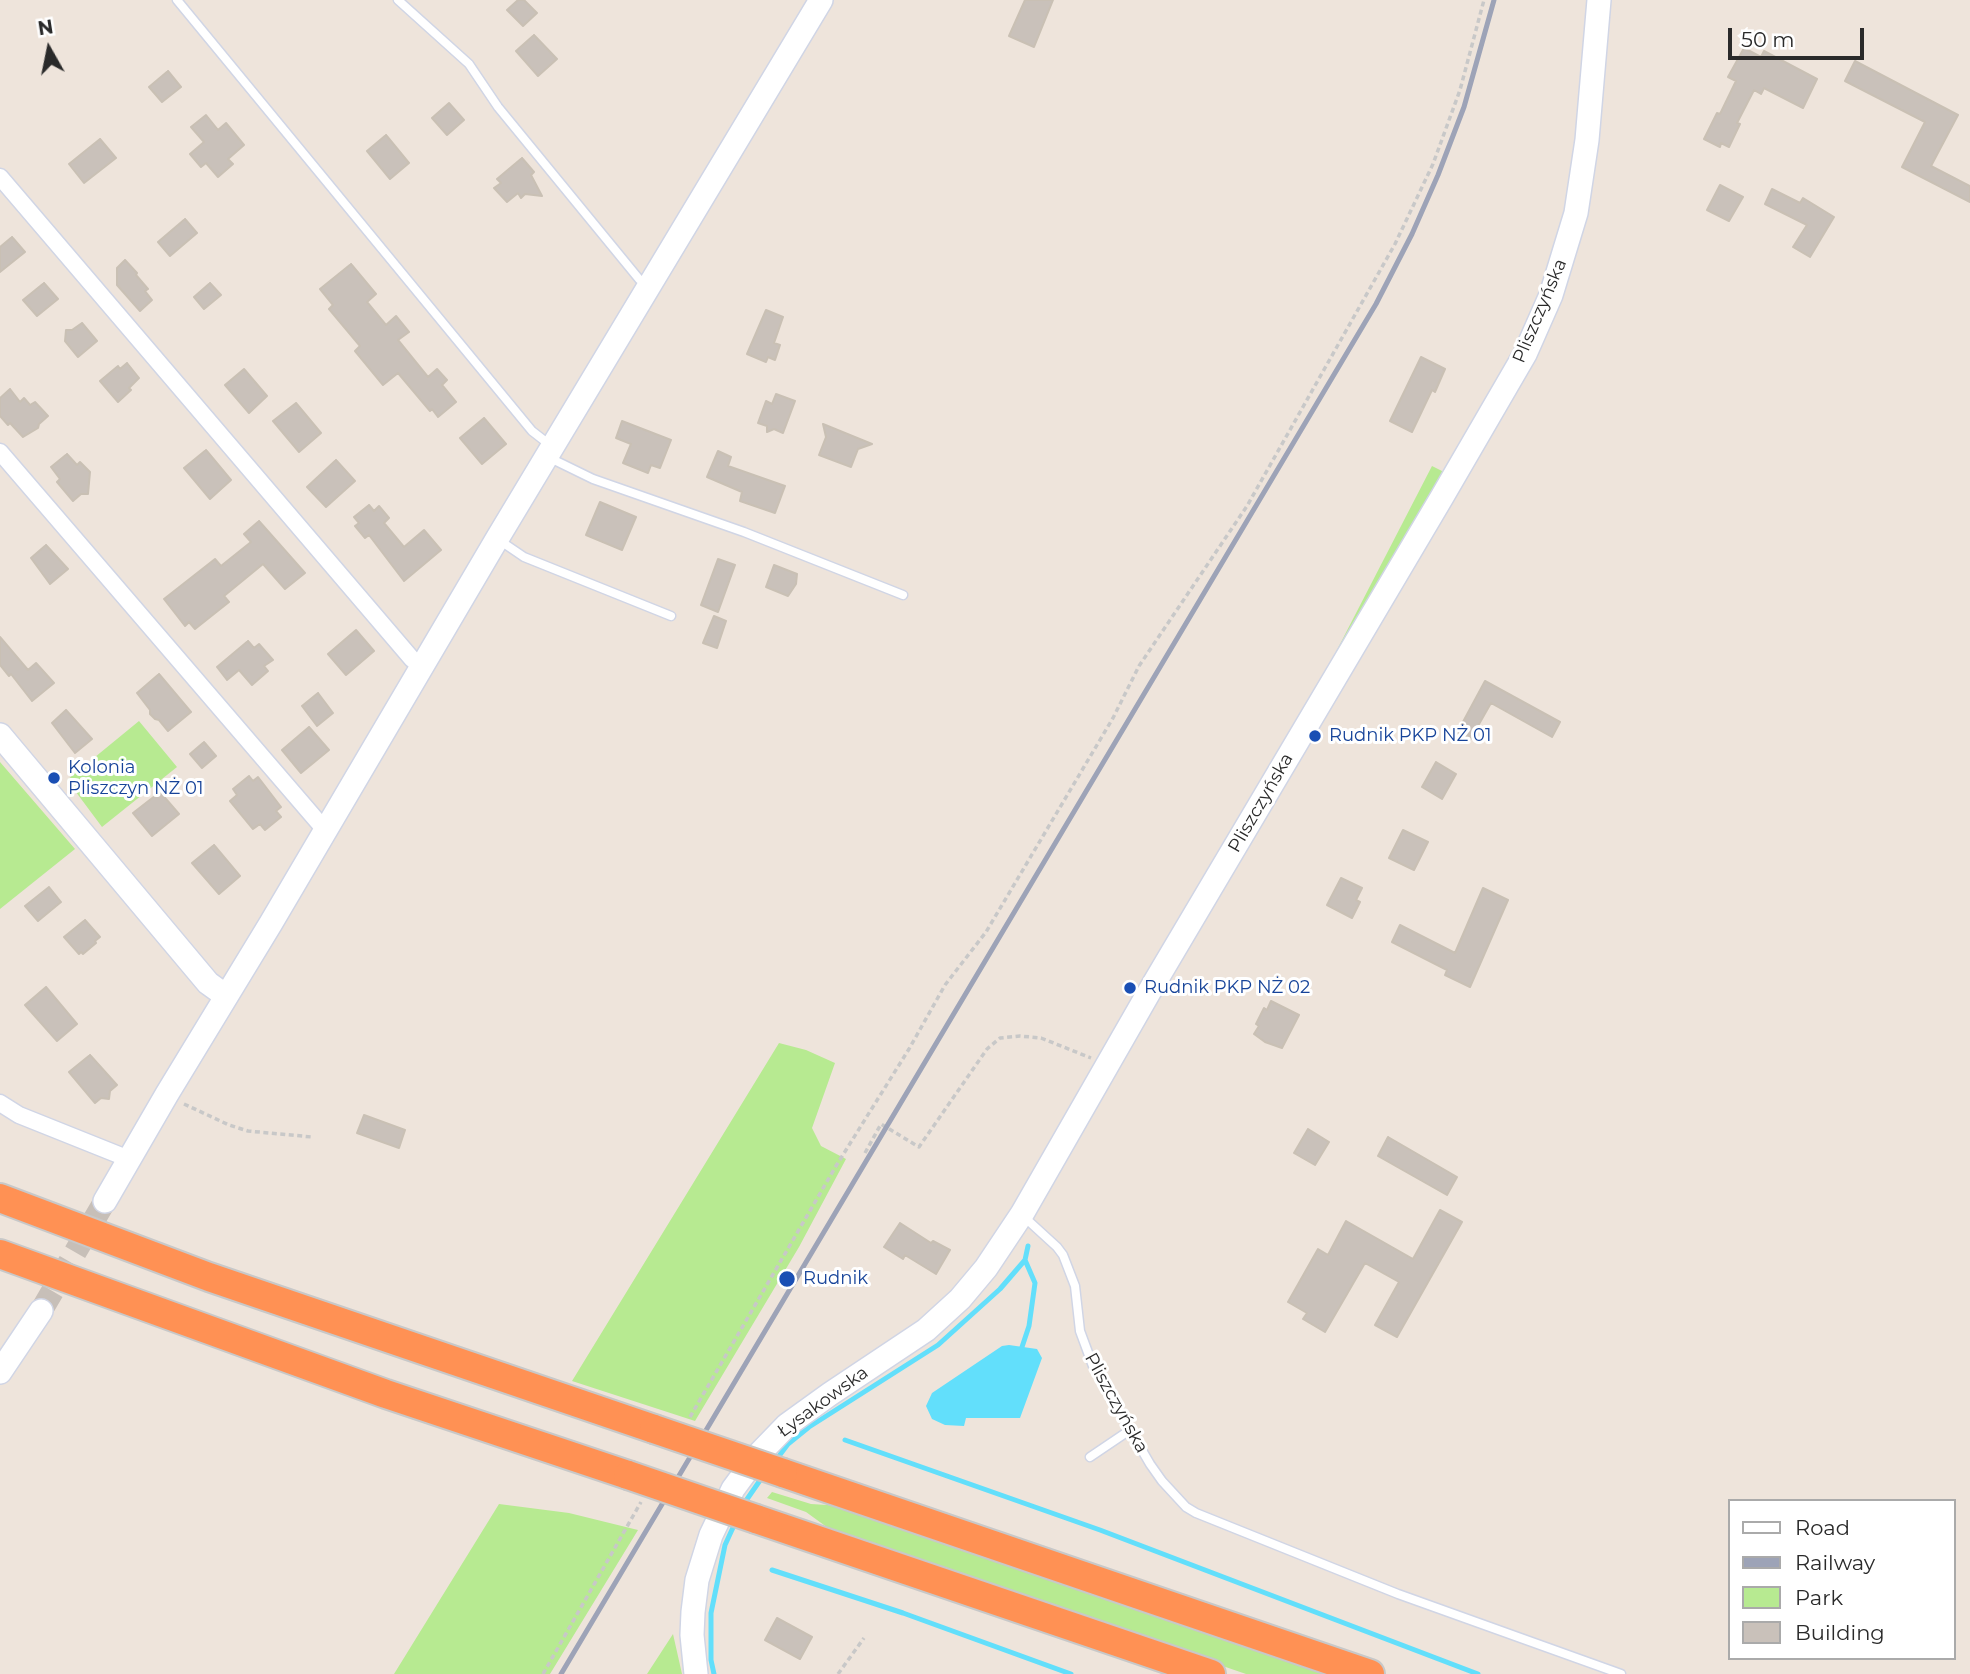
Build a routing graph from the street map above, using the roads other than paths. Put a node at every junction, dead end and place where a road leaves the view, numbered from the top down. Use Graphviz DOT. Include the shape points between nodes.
graph roads {
  1 [pos="177,0"];
  2 [pos="398,0"];
  3 [pos="821,0"];
  4 [pos="1599,0"];
  5 [pos="0,177"];
  6 [pos="650,285"];
  7 [pos="0,452"];
  8 [pos="550,452"];
  9 [pos="498,539"];
  10 [pos="903,595"];
  11 [pos="671,616"];
  12 [pos="422,667"];
  13 [pos="0,736"];
  14 [pos="327,829"];
  15 [pos="226,996"];
  16 [pos="0,1102"];
  17 [pos="129,1159"];
  18 [pos="0,1198"];
  19 [pos="105,1201"];
  20 [pos="1022,1214"];
  21 [pos="0,1254"];
  22 [pos="41,1311"];
  23 [pos="0,1372"];
  24 [pos="1130,1430"];
  25 [pos="1090,1457"];
  26 [pos="1362,1672"];
  27 [pos="696,1674"];
  28 [pos="1210,1674"];
  29 [pos="1621,1674"];
  1 -- 8 [label="lane"];
  2 -- 6 [label="lane" via="470,64 498,107 639,279"];
  3 -- 6 [label="street"];
  4 -- 20 [label="street, Pliszczyńska" via="1578,203 1539,325"];
  5 -- 12 [label="street"];
  6 -- 8 [label="street"];
  7 -- 14 [label="street"];
  8 -- 9 [label="street"];
  8 -- 10 [label="lane" via="593,479"];
  9 -- 11 [label="lane" via="524,557"];
  9 -- 12 [label="street"];
  12 -- 14 [label="street"];
  13 -- 15 [label="street" via="208,983"];
  14 -- 15 [label="street"];
  15 -- 17 [label="street"];
  16 -- 17 [label="street" via="19,1115"];
  17 -- 19 [label="street"];
  18 -- 26 [label="highway, bridge" via="209,1277"];
  20 -- 24 [label="lane, Pliszczyńska" via="1057,1247 1069,1268 1085,1350"];
  20 -- 27 [label="street, Łysakowska" via="980,1276 942,1317 807,1410 771,1440 744,1472 711,1535 697,1580 692,1635"];
  21 -- 28 [label="highway, bridge" via="386,1394"];
  22 -- 23 [label="street"];
  24 -- 25 [label="lane"];
  24 -- 29 [label="lane, Pliszczyńska" via="1150,1464 1186,1507 1398,1594"];
}
